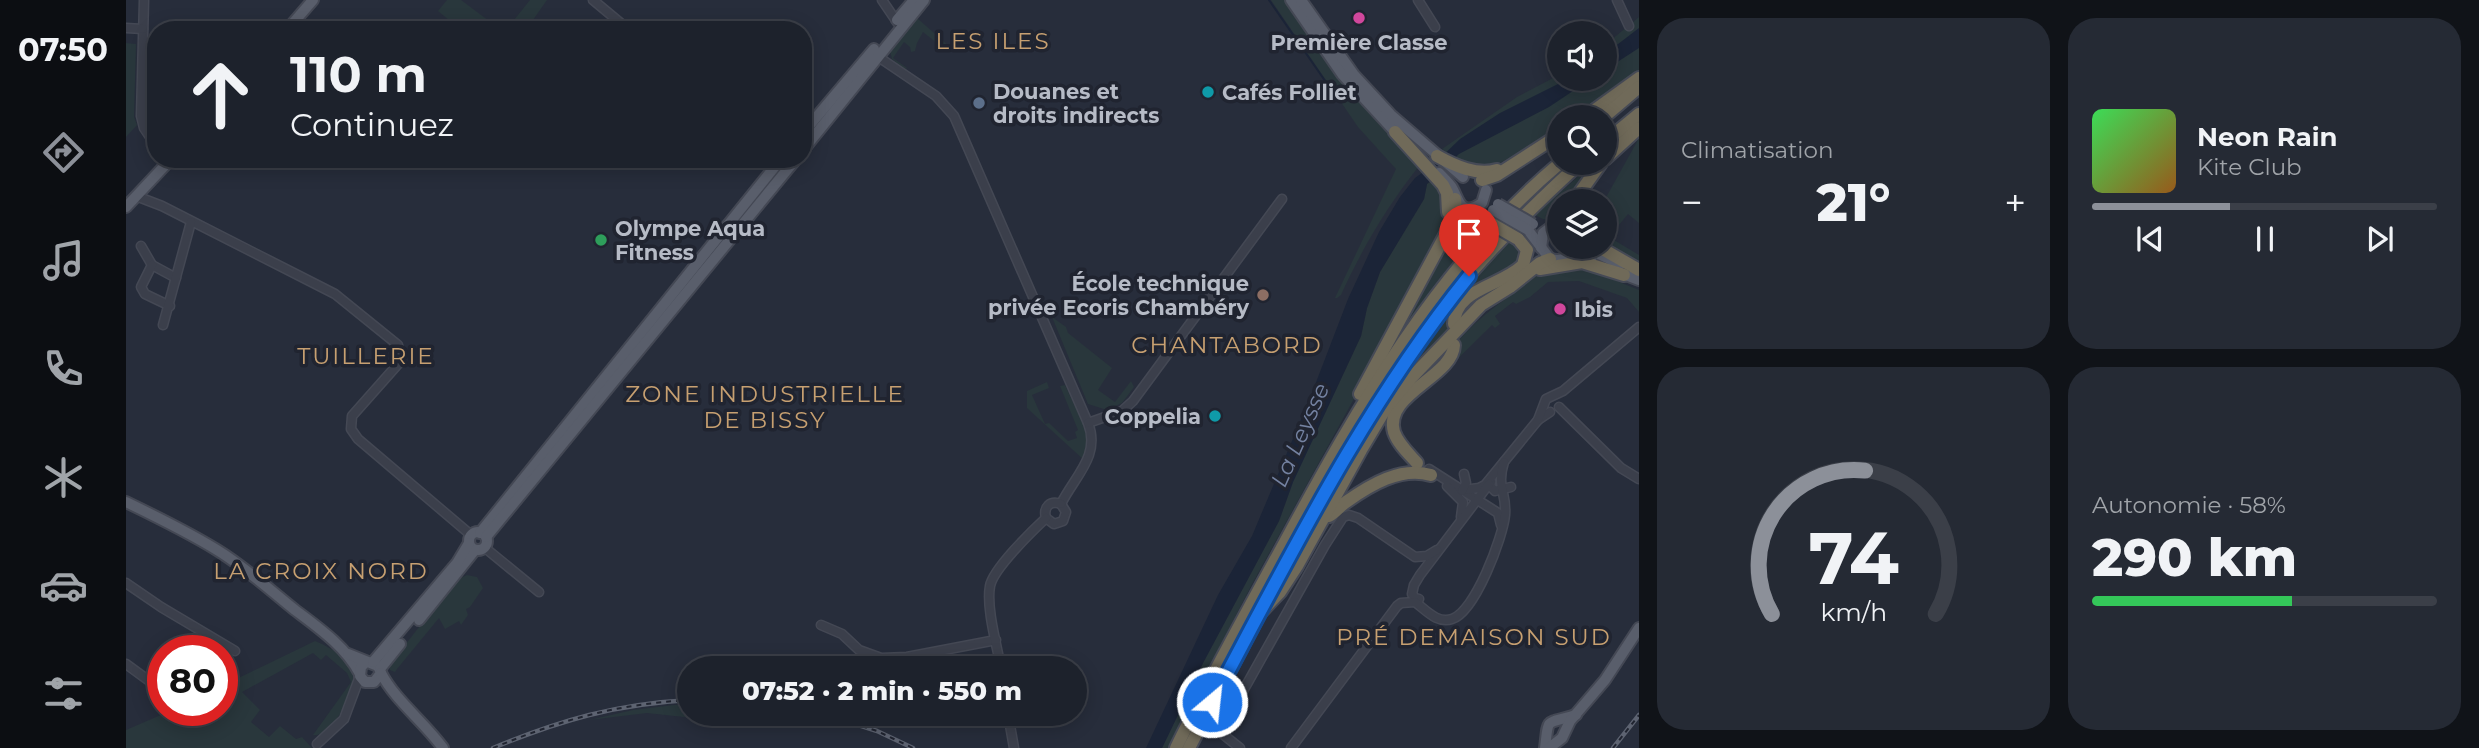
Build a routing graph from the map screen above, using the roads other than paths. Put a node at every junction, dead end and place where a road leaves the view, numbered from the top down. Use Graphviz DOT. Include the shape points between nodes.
graph roads {
  1 [pos="144,0"];
  2 [pos="313,0"];
  3 [pos="593,0"];
  4 [pos="882,0"];
  5 [pos="914,0"];
  6 [pos="924,0"];
  7 [pos="1291,0"];
  8 [pos="1301,0"];
  9 [pos="1418,0"];
  10 [pos="1617,0"];
  11 [pos="295,21"];
  12 [pos="618,21"];
  13 [pos="898,24"];
  14 [pos="1629,26"];
  15 [pos="1435,27"];
  16 [pos="126,28"];
  17 [pos="143,29"];
  18 [pos="874,54"];
  19 [pos="1639,78"];
  20 [pos="1639,87"];
  21 [pos="1639,98"];
  22 [pos="1602,105"];
  23 [pos="1617,106"];
  24 [pos="1639,114"];
  25 [pos="1617,115"];
  26 [pos="812,123"];
  27 [pos="1639,128"];
  28 [pos="147,132"];
  29 [pos="1395,132"];
  30 [pos="1617,132"];
  31 [pos="812,138"];
  32 [pos="1547,143"];
  33 [pos="1617,148"];
  34 [pos="1429,158"];
  35 [pos="1513,164"];
  36 [pos="161,168"];
  37 [pos="774,168"];
  38 [pos="788,168"];
  39 [pos="1461,173"];
  40 [pos="1547,173"];
  41 [pos="1567,175"];
  42 [pos="149,182"];
  43 [pos="1484,185"];
  44 [pos="1450,189"];
  45 [pos="136,196"];
  46 [pos="1282,199"];
  47 [pos="126,206"];
  48 [pos="162,206"];
  49 [pos="1478,206"];
  50 [pos="1492,211"];
  51 [pos="191,222"];
  52 [pos="1547,227"];
  53 [pos="1448,230"];
  54 [pos="1527,231"];
  55 [pos="1547,233"];
  56 [pos="141,246"];
  57 [pos="1439,246"];
  58 [pos="1545,254"];
  59 [pos="1589,259"];
  60 [pos="1607,259"];
  61 [pos="1614,259"];
  62 [pos="152,265"];
  63 [pos="1636,276"];
  64 [pos="176,278"];
  65 [pos="1490,299"];
  66 [pos="170,306"];
  67 [pos="1454,324"];
  68 [pos="163,325"];
  69 [pos="1639,327"];
  70 [pos="1454,345"];
  71 [pos="1403,388"];
  72 [pos="1553,405"];
  73 [pos="1088,424"];
  74 [pos="1393,435"];
  75 [pos="1504,462"];
  76 [pos="1425,469"];
  77 [pos="1324,470"];
  78 [pos="1464,474"];
  79 [pos="1639,479"];
  80 [pos="1491,482"];
  81 [pos="1447,486"];
  82 [pos="1507,487"];
  83 [pos="1464,490"];
  84 [pos="1479,500"];
  85 [pos="126,502"];
  86 [pos="1061,504"];
  87 [pos="1325,517"];
  88 [pos="1046,519"];
  89 [pos="1502,527"];
  90 [pos="1453,530"];
  91 [pos="477,541"];
  92 [pos="1437,550"];
  93 [pos="126,583"];
  94 [pos="539,592"];
  95 [pos="1419,598"];
  96 [pos="1260,613"];
  97 [pos="821,625"];
  98 [pos="1639,628"];
  99 [pos="208,635"];
  100 [pos="996,640"];
  101 [pos="346,653"];
  102 [pos="999,656"];
  103 [pos="126,664"];
  104 [pos="375,667"];
  105 [pos="147,679"];
  106 [pos="365,679"];
  107 [pos="391,691"];
  108 [pos="1576,715"];
  109 [pos="1554,721"];
  110 [pos="1010,726"];
  111 [pos="1565,729"];
  112 [pos="1549,743"];
  113 [pos="317,744"];
  114 [pos="443,748"];
  115 [pos="1014,748"];
  116 [pos="1175,748"];
  117 [pos="1189,748"];
  118 [pos="1240,748"];
  119 [pos="1291,748"];
  1 -- 17 [label="street"];
  2 -- 11 [label="main road"];
  3 -- 12 [label="street"];
  4 -- 13 [label="street"];
  5 -- 13 [label="main road"];
  6 -- 13 [label="main road"];
  7 -- 29 [label="main road" via="1342,74"];
  8 -- 34 [label="main road" via="1354,75"];
  9 -- 15 [label="street"];
  10 -- 14 [label="street"];
  13 -- 18 [label="main road"];
  16 -- 17 [label="street"];
  17 -- 28 [label="street" via="141,116"];
  18 -- 26 [label="main road"];
  18 -- 31 [label="main road"];
  18 -- 73 [label="street" via="932,92 954,116"];
  19 -- 22 [label="highway"];
  20 -- 23 [label="highway"];
  21 -- 25 [label="highway"];
  24 -- 30 [label="highway"];
  27 -- 33 [label="highway"];
  29 -- 34 [label="highway"];
  32 -- 35 [label="highway"];
  34 -- 39 [label="highway"];
  34 -- 44 [label="highway"];
  35 -- 39 [label="highway" via="1489,172"];
  35 -- 43 [label="highway"];
  36 -- 42 [label="main road"];
  37 -- 91 [label="main road"];
  38 -- 91 [label="main road"];
  39 -- 43 [label="main road"];
  39 -- 44 [label="main road"];
  40 -- 77 [label="highway" via="1489,232 1416,321"];
  41 -- 96 [label="highway" via="1498,241 1431,322 1355,441"];
  42 -- 45 [label="main road"];
  42 -- 48 [label="street"];
  43 -- 49 [label="main road" via="1485,200"];
  43 -- 50 [label="main road"];
  44 -- 49 [label="main road" via="1465,208"];
  44 -- 53 [label="highway" via="1456,209"];
  44 -- 57 [label="highway"];
  45 -- 47 [label="main road"];
  45 -- 48 [label="street"];
  46 -- 73 [label="street" via="1133,401 1122,411"];
  48 -- 51 [label="street"];
  49 -- 50 [label="main road"];
  50 -- 53 [label="highway"];
  50 -- 54 [label="highway, bridge"];
  50 -- 54 [label="main road, bridge"];
  51 -- 64 [label="street"];
  51 -- 91 [label="street" via="335,294 398,345 399,363 352,416 351,429"];
  52 -- 54 [label="main road"];
  53 -- 57 [label="highway"];
  54 -- 58 [label="main road"];
  54 -- 67 [label="highway" via="1522,265 1464,300 1456,309"];
  55 -- 58 [label="main road" via="1541,238"];
  56 -- 62 [label="street"];
  57 -- 77 [label="highway"];
  58 -- 65 [label="highway"];
  59 -- 63 [label="main road"];
  60 -- 63 [label="main road"];
  61 -- 63 [label="highway"];
  62 -- 64 [label="street"];
  62 -- 66 [label="street" via="142,291"];
  63 -- 65 [label="highway" via="1582,262 1548,267"];
  64 -- 66 [label="street"];
  65 -- 71 [label="highway"];
  66 -- 68 [label="street"];
  69 -- 72 [label="street" via="1563,391"];
  70 -- 74 [label="highway" via="1451,357 1399,407"];
  71 -- 74 [label="highway" via="1390,412"];
  71 -- 87 [label="highway" via="1373,430"];
  72 -- 75 [label="street"];
  72 -- 79 [label="street"];
  73 -- 86 [label="street" via="1090,457"];
  74 -- 76 [label="highway" via="1400,451"];
  75 -- 80 [label="street"];
  75 -- 82 [label="street" via="1499,476"];
  75 -- 83 [label="street" via="1483,487"];
  76 -- 81 [label="street"];
  76 -- 83 [label="street"];
  76 -- 87 [label="highway" via="1398,474"];
  77 -- 116 [label="highway"];
  78 -- 83 [label="street"];
  80 -- 82 [label="street" via="1493,490"];
  80 -- 84 [label="street"];
  81 -- 83 [label="street" via="1460,493"];
  81 -- 90 [label="street" via="1464,506"];
  82 -- 89 [label="street"];
  83 -- 84 [label="street"];
  84 -- 89 [label="street" via="1497,513"];
  84 -- 90 [label="street"];
  85 -- 101 [label="main road" via="218,551"];
  86 -- 88 [label="street" via="1048,505"];
  86 -- 88 [label="street" via="1066,512 1063,521 1054,524"];
  87 -- 96 [label="highway" via="1280,592"];
  88 -- 100 [label="street" via="990,583"];
  89 -- 119 [label="street" via="1484,579 1460,615 1438,620 1415,602 1396,606"];
  90 -- 92 [label="street"];
  91 -- 94 [label="street"];
  91 -- 104 [label="main road"];
  92 -- 95 [label="street" via="1414,585 1413,596"];
  92 -- 118 [label="street" via="1415,557 1358,518 1343,517 1220,732"];
  93 -- 99 [label="street"];
  96 -- 117 [label="highway"];
  97 -- 100 [label="street" via="842,634 866,654 881,658"];
  98 -- 108 [label="main road" via="1611,673"];
  100 -- 102 [label="street"];
  101 -- 104 [label="main road"];
  101 -- 106 [label="main road"];
  103 -- 105 [label="street"];
  104 -- 106 [label="main road" via="377,680"];
  104 -- 106 [label="main road" via="361,667"];
  104 -- 107 [label="main road"];
  106 -- 107 [label="main road"];
  106 -- 113 [label="street" via="339,726"];
  107 -- 114 [label="main road"];
  108 -- 109 [label="main road"];
  108 -- 111 [label="main road"];
  109 -- 111 [label="main road"];
  109 -- 112 [label="main road" via="1547,726"];
  110 -- 115 [label="street"];
  111 -- 112 [label="main road" via="1562,738"];
}
